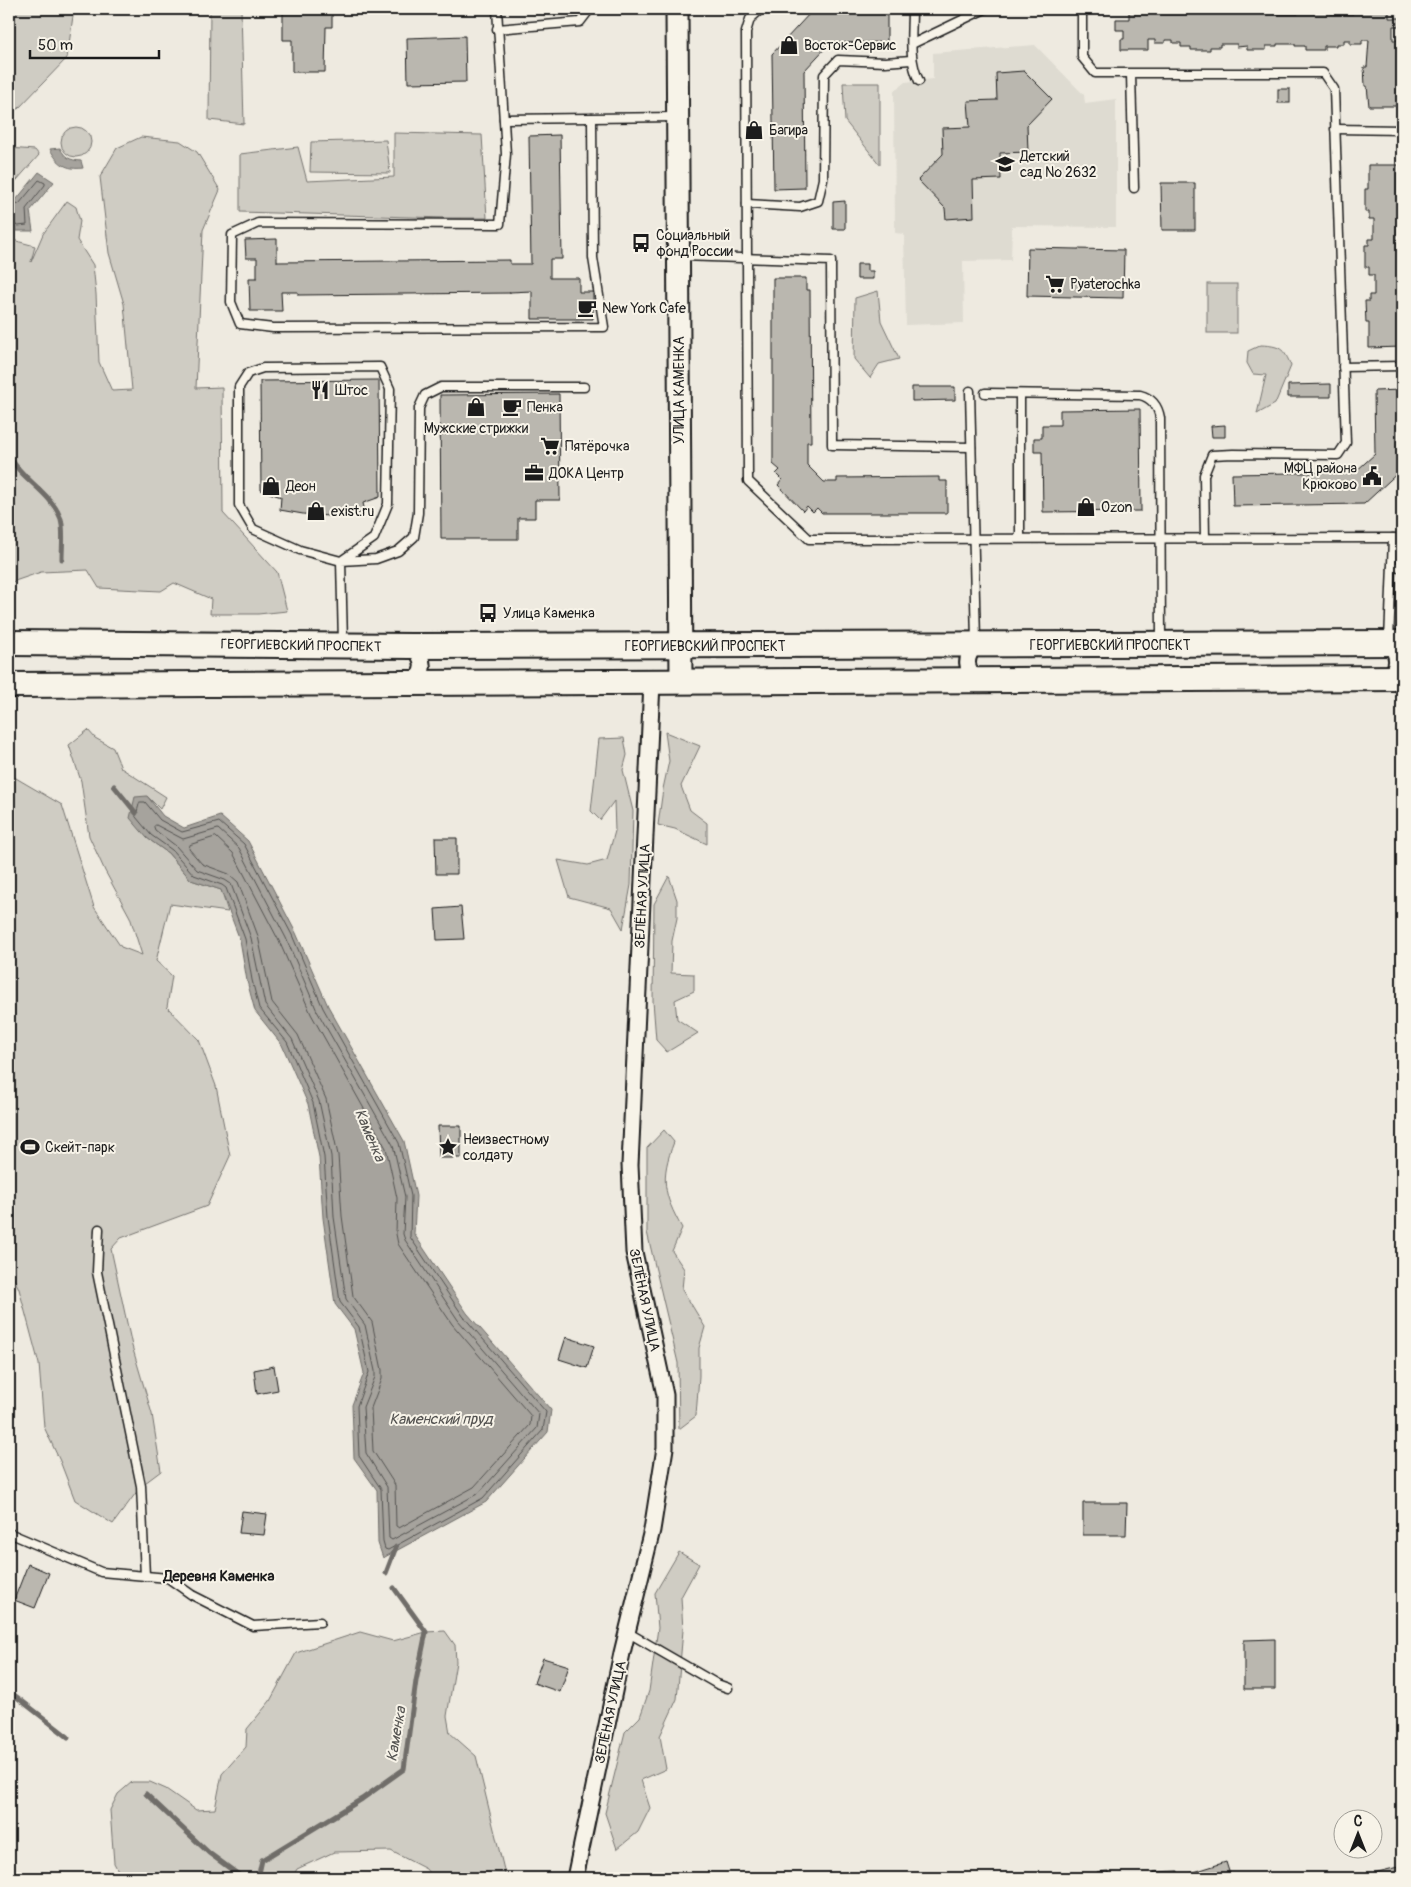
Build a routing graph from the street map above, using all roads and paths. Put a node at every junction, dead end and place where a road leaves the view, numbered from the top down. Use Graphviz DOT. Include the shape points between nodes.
graph roads {
  1 [pos="496,9"];
  2 [pos="590,9"];
  3 [pos="677,9"];
  4 [pos="761,9"];
  5 [pos="912,9"];
  6 [pos="985,9"];
  7 [pos="1082,9"];
  8 [pos="497,29"];
  9 [pos="912,44"];
  10 [pos="911,60"];
  11 [pos="1131,74"];
  12 [pos="919,81"];
  13 [pos="678,117"];
  14 [pos="592,118"];
  15 [pos="504,119"];
  16 [pos="1335,129"];
  17 [pos="1402,130"];
  18 [pos="1134,188"];
  19 [pos="747,204"];
  20 [pos="678,256"];
  21 [pos="748,257"];
  22 [pos="1402,366"];
  23 [pos="1343,367"];
  24 [pos="584,387"];
  25 [pos="970,391"];
  26 [pos="985,393"];
  27 [pos="1020,394"];
  28 [pos="971,447"];
  29 [pos="974,538"];
  30 [pos="1020,538"];
  31 [pos="1160,538"];
  32 [pos="1205,538"];
  33 [pos="1393,538"];
  34 [pos="1402,538"];
  35 [pos="341,561"];
  36 [pos="1402,566"];
  37 [pos="1392,568"];
  38 [pos="9,643"];
  39 [pos="1396,643"];
  40 [pos="1161,644"];
  41 [pos="343,645"];
  42 [pos="976,645"];
  43 [pos="412,646"];
  44 [pos="681,646"];
  45 [pos="1394,678"];
  46 [pos="976,680"];
  47 [pos="652,682"];
  48 [pos="681,682"];
  49 [pos="410,683"];
  50 [pos="9,686"];
  51 [pos="99,1229"];
  52 [pos="9,1533"];
  53 [pos="145,1576"];
  54 [pos="320,1622"];
  55 [pos="627,1632"];
  56 [pos="728,1688"];
  57 [pos="575,1878"];
  1 -- 8 [label="lane"];
  2 -- 8 [label="lane" via="580,22"];
  3 -- 13 [label="main road, УЛИЦА КАМЕНКА"];
  4 -- 19 [label="lane" via="750,19 746,32"];
  5 -- 9 [label="lane"];
  6 -- 9 [label="lane"];
  7 -- 11 [label="lane" via="1082,57 1095,73"];
  8 -- 15 [label="lane"];
  9 -- 10 [label="lane"];
  10 -- 12 [label="lane"];
  10 -- 19 [label="lane" via="838,60 824,75 823,179 818,201 800,207"];
  11 -- 16 [label="lane" via="1323,73 1334,89"];
  11 -- 18 [label="lane"];
  13 -- 14 [label="lane"];
  13 -- 20 [label="main road, УЛИЦА КАМЕНКА"];
  14 -- 15 [label="lane"];
  14 -- 15 [label="lane" via="593,258 604,327 273,328 240,324 231,302 232,235 258,223 500,224 506,154"];
  16 -- 17 [label="lane"];
  16 -- 23 [label="lane"];
  19 -- 21 [label="lane"];
  20 -- 21 [label="lane"];
  20 -- 44 [label="main road, УЛИЦА КАМЕНКА"];
  21 -- 28 [label="lane" via="831,261 832,445"];
  21 -- 29 [label="lane" via="748,481 809,539"];
  22 -- 23 [label="lane"];
  23 -- 32 [label="lane" via="1346,443 1338,454 1212,455 1204,475"];
  24 -- 35 [label="lane" via="441,387 425,396 419,408 418,513 414,537 398,551 376,559"];
  25 -- 28 [label="lane"];
  26 -- 27 [label="lane"];
  27 -- 30 [label="lane"];
  27 -- 31 [label="lane" via="1140,395 1153,402 1160,418"];
  28 -- 29 [label="lane"];
  29 -- 30 [label="lane"];
  29 -- 42 [label="lane"];
  30 -- 31 [label="lane"];
  31 -- 32 [label="lane"];
  31 -- 40 [label="lane"];
  32 -- 33 [label="lane"];
  33 -- 34 [label="lane"];
  33 -- 37 [label="lane"];
  35 -- 35 [label="lane" via="374,538 388,504 390,389 380,367 263,368 248,373 239,387 239,505 253,529 300,550"];
  35 -- 41 [label="lane"];
  36 -- 37 [label="lane"];
  37 -- 39 [label="lane"];
  38 -- 41 [label="main road, ГЕОРГИЕВСКИЙ ПРОСПЕКТ"];
  39 -- 40 [label="main road, ГЕОРГИЕВСКИЙ ПРОСПЕКТ"];
  39 -- 45 [label="street"];
  40 -- 42 [label="main road, ГЕОРГИЕВСКИЙ ПРОСПЕКТ"];
  41 -- 43 [label="main road, ГЕОРГИЕВСКИЙ ПРОСПЕКТ"];
  42 -- 44 [label="main road, ГЕОРГИЕВСКИЙ ПРОСПЕКТ"];
  42 -- 46 [label="street" via="966,663"];
  43 -- 44 [label="main road, ГЕОРГИЕВСКИЙ ПРОСПЕКТ"];
  43 -- 49 [label="street" via="422,658 423,665 417,679"];
  44 -- 48 [label="main road, УЛИЦА КАМЕНКА"];
  45 -- 46 [label="main road"];
  46 -- 48 [label="main road"];
  47 -- 48 [label="main road"];
  47 -- 49 [label="main road"];
  47 -- 55 [label="street, ЗЕЛЁНАЯ УЛИЦА" via="630,1165 634,1252 665,1395 665,1448 652,1530"];
  49 -- 50 [label="main road"];
  51 -- 53 [label="lane" via="97,1272 141,1486"];
  52 -- 53 [label="lane" via="101,1572"];
  53 -- 54 [label="lane" via="168,1578 192,1595 253,1626"];
  55 -- 56 [label="lane"];
  55 -- 57 [label="street, ЗЕЛЁНАЯ УЛИЦА"];
}
